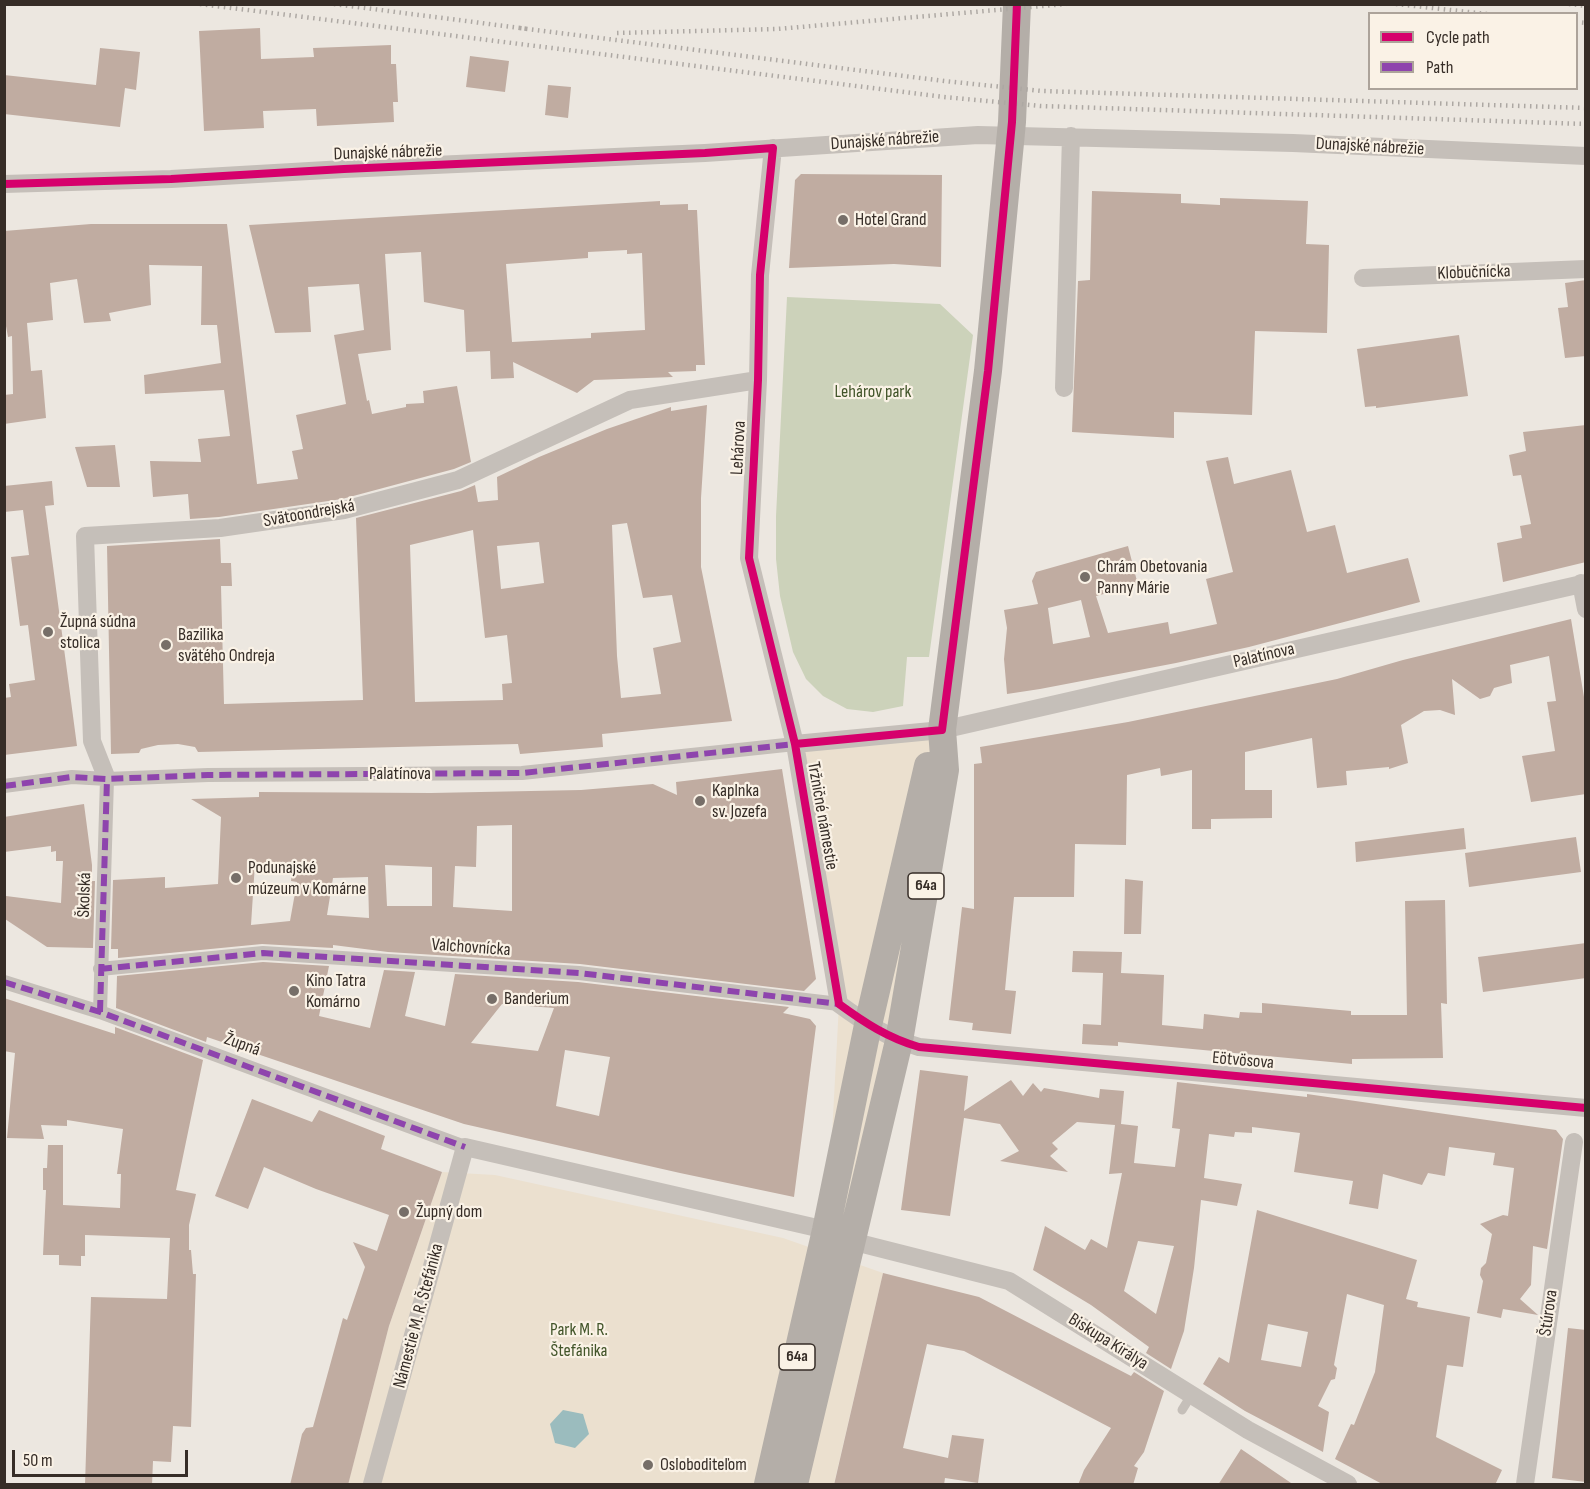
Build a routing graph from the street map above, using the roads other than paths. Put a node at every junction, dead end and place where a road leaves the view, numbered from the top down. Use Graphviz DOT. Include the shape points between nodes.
graph roads {
  1 [pos="1017,4"];
  2 [pos="1071,136"];
  3 [pos="772,148"];
  4 [pos="1586,156"];
  5 [pos="4,184"];
  6 [pos="1586,269"];
  7 [pos="1363,278"];
  8 [pos="758,380"];
  9 [pos="1064,388"];
  10 [pos="1583,583"];
  11 [pos="1586,609"];
  12 [pos="942,730"];
  13 [pos="795,744"];
  14 [pos="107,779"];
  15 [pos="4,786"];
  16 [pos="100,969"];
  17 [pos="4,982"];
  18 [pos="839,1004"];
  19 [pos="100,1012"];
  20 [pos="868,1025"];
  21 [pos="899,1041"];
  22 [pos="1586,1108"];
  23 [pos="1574,1142"];
  24 [pos="465,1147"];
  25 [pos="838,1236"];
  26 [pos="372,1485"];
  27 [pos="768,1485"];
  28 [pos="794,1485"];
  29 [pos="1348,1485"];
  30 [pos="1525,1485"];
  1 -- 12 [label="main road, 64a" via="1012,122 988,371"];
  2 -- 3 [label="street, Dunajské nábrežie" via="978,135"];
  2 -- 4 [label="street, Dunajské nábrežie"];
  2 -- 9 [label="street"];
  3 -- 5 [label="street, Dunajské nábrežie"];
  3 -- 8 [label="street, Lehárova" via="760,275"];
  6 -- 7 [label="street, Klobučnícka"];
  8 -- 13 [label="street, Lehárova" via="749,558"];
  8 -- 14 [label="street, Svätoondrejská" via="630,400 458,480 344,510 220,528 85,536 92,741"];
  10 -- 11 [label="street"];
  10 -- 12 [label="street, Palatínova"];
  12 -- 13 [label="street, Tržničné námestie"];
  12 -- 20 [label="main road, 64a" via="927,770"];
  12 -- 21 [label="main road, 64a" via="945,770"];
  13 -- 14 [label="street, Palatínova" via="522,773"];
  13 -- 18 [label="street, Tržničné námestie"];
  14 -- 15 [label="street, Palatínova" via="72,777"];
  14 -- 16 [label="street, Školská"];
  16 -- 18 [label="street, Valchovnícka" via="263,953 579,973"];
  16 -- 19 [label="street, Školská"];
  17 -- 19 [label="street, Župná"];
  18 -- 20 [label="street"];
  19 -- 24 [label="street, Župná"];
  20 -- 21 [label="street, Eötvösova"];
  20 -- 25 [label="main road, 64a"];
  21 -- 22 [label="street, Eötvösova" via="919,1047"];
  21 -- 25 [label="main road, 64a"];
  23 -- 30 [label="street, Štúrova"];
  24 -- 25 [label="street, Biskupa Királya"];
  24 -- 26 [label="street, Námestie M. R. Štefánika"];
  25 -- 27 [label="main road, 64a"];
  25 -- 28 [label="main road, 64a"];
  25 -- 29 [label="street, Biskupa Királya" via="1009,1281 1187,1402 1248,1430"];
}
